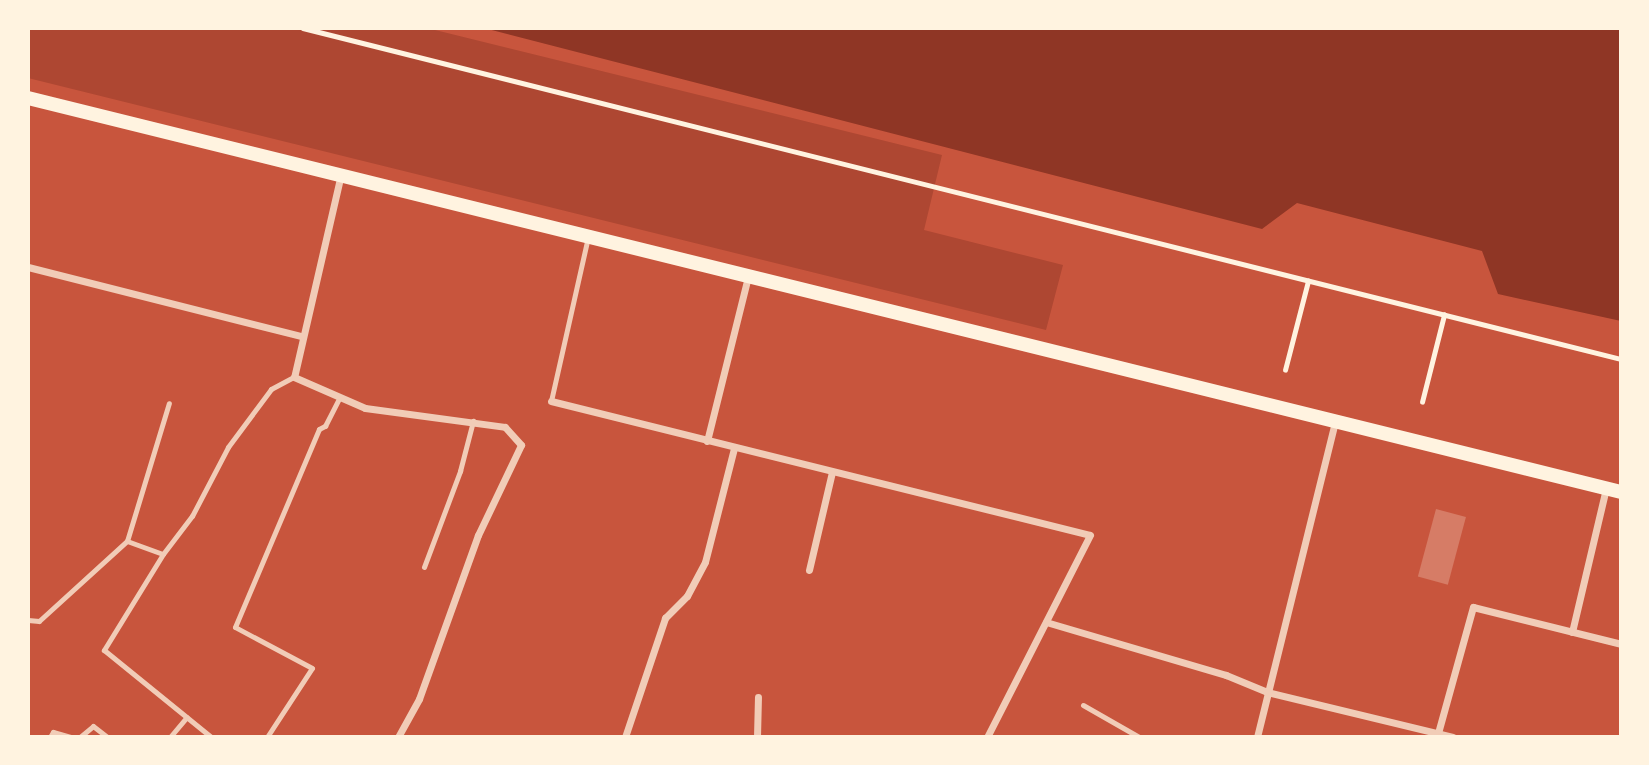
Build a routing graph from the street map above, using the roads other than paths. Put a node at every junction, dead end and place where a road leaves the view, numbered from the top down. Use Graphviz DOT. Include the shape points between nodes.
graph roads {
  1 [pos="28,98"];
  2 [pos="341,173"];
  3 [pos="588,236"];
  4 [pos="28,267"];
  5 [pos="748,277"];
  6 [pos="301,336"];
  7 [pos="294,377"];
  8 [pos="339,398"];
  9 [pos="551,401"];
  10 [pos="169,403"];
  11 [pos="473,421"];
  12 [pos="1336,421"];
  13 [pos="707,442"];
  14 [pos="734,448"];
  15 [pos="832,472"];
  16 [pos="1606,488"];
  17 [pos="1621,492"];
  18 [pos="127,541"];
  19 [pos="163,554"];
  20 [pos="424,567"];
  21 [pos="810,570"];
  22 [pos="28,620"];
  23 [pos="1045,622"];
  24 [pos="1572,632"];
  25 [pos="1621,644"];
  26 [pos="1267,692"];
  27 [pos="758,697"];
  28 [pos="1083,705"];
  29 [pos="187,717"];
  30 [pos="1438,733"];
  31 [pos="50,737"];
  32 [pos="71,737"];
  33 [pos="80,737"];
  34 [pos="107,737"];
  35 [pos="170,737"];
  36 [pos="211,737"];
  37 [pos="267,737"];
  38 [pos="398,737"];
  39 [pos="625,737"];
  40 [pos="757,737"];
  41 [pos="988,737"];
  42 [pos="1139,737"];
  43 [pos="1257,737"];
  44 [pos="1453,737"];
  1 -- 2 [label="main road"];
  2 -- 3 [label="main road"];
  2 -- 6 [label="street"];
  3 -- 5 [label="main road"];
  3 -- 9 [label="lane"];
  4 -- 6 [label="street"];
  5 -- 12 [label="main road"];
  5 -- 13 [label="street"];
  6 -- 7 [label="street"];
  7 -- 8 [label="street"];
  7 -- 19 [label="lane" via="271,389 228,447 192,516"];
  8 -- 11 [label="street" via="385,413"];
  8 -- 37 [label="lane" via="325,426 318,429 235,627 312,668"];
  9 -- 13 [label="street"];
  10 -- 18 [label="lane"];
  11 -- 20 [label="lane" via="460,471"];
  11 -- 38 [label="street" via="505,428 521,449 478,534 424,688"];
  12 -- 16 [label="main road"];
  12 -- 26 [label="street"];
  13 -- 14 [label="street"];
  14 -- 15 [label="street"];
  14 -- 39 [label="street" via="705,562 687,596 664,618"];
  15 -- 21 [label="street"];
  15 -- 23 [label="street" via="1090,535"];
  16 -- 17 [label="main road"];
  16 -- 24 [label="street"];
  18 -- 19 [label="lane"];
  18 -- 22 [label="lane" via="56,607 38,621"];
  19 -- 29 [label="lane" via="104,650"];
  23 -- 26 [label="street" via="1226,675"];
  23 -- 41 [label="street"];
  24 -- 25 [label="street"];
  24 -- 30 [label="street" via="1473,607"];
  26 -- 30 [label="street"];
  26 -- 43 [label="street"];
  27 -- 40 [label="street"];
  28 -- 42 [label="lane"];
  29 -- 35 [label="lane"];
  29 -- 36 [label="lane"];
  30 -- 44 [label="street"];
  31 -- 32 [label="lane" via="53,732"];
  33 -- 34 [label="lane" via="93,726"];
}
